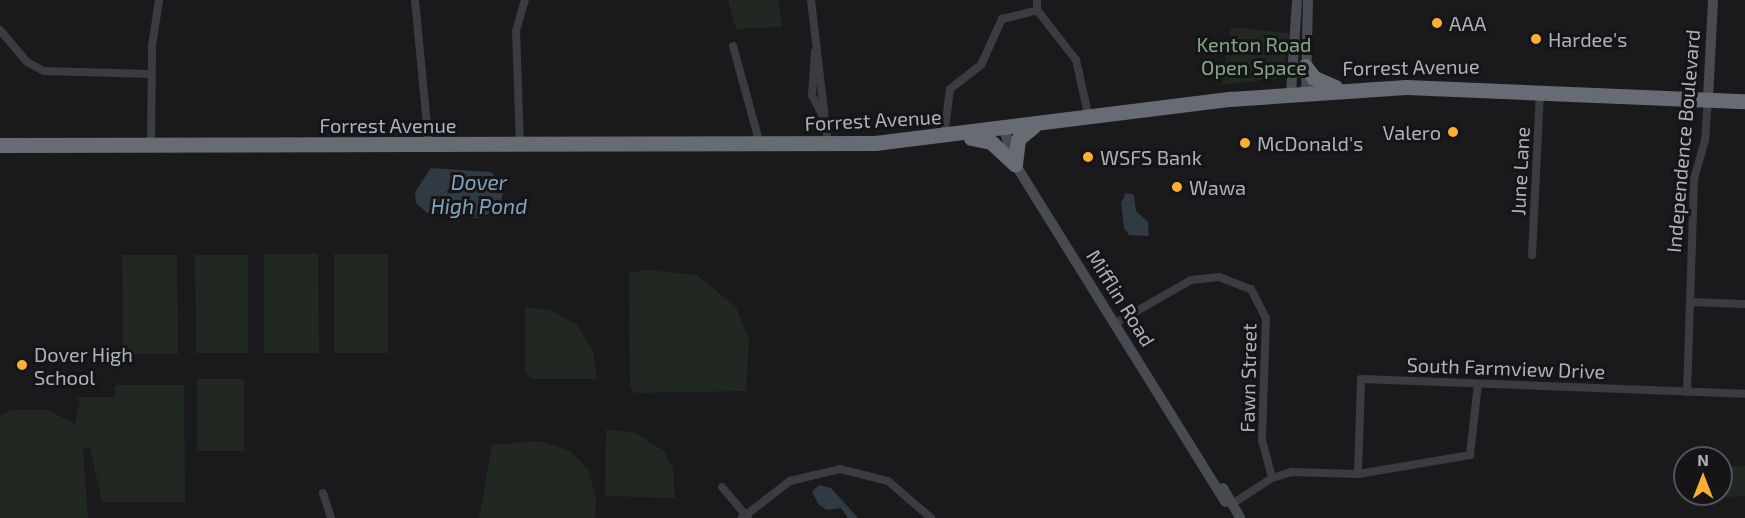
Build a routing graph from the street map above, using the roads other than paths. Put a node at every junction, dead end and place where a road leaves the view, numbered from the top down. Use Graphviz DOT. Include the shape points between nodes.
graph roads {
  1 [pos="159,0"];
  2 [pos="416,0"];
  3 [pos="525,0"];
  4 [pos="812,0"];
  5 [pos="1037,0"];
  6 [pos="1297,0"];
  7 [pos="1308,0"];
  8 [pos="1713,0"];
  9 [pos="1037,10"];
  10 [pos="0,30"];
  11 [pos="733,46"];
  12 [pos="1305,66"];
  13 [pos="151,74"];
  14 [pos="1341,89"];
  15 [pos="1540,89"];
  16 [pos="1298,93"];
  17 [pos="1708,99"];
  18 [pos="1745,101"];
  19 [pos="1089,118"];
  20 [pos="1037,125"];
  21 [pos="1005,129"];
  22 [pos="950,137"];
  23 [pos="760,144"];
  24 [pos="0,145"];
  25 [pos="520,145"];
  26 [pos="828,145"];
  27 [pos="151,146"];
  28 [pos="429,146"];
  29 [pos="1015,164"];
  30 [pos="1532,255"];
  31 [pos="1690,302"];
  32 [pos="1745,304"];
  33 [pos="1116,323"];
  34 [pos="1478,384"];
  35 [pos="1687,392"];
  36 [pos="1745,394"];
  37 [pos="1358,474"];
  38 [pos="1272,478"];
  39 [pos="722,487"];
  40 [pos="322,493"];
  41 [pos="1233,501"];
  42 [pos="745,517"];
  43 [pos="1239,517"];
  44 [pos="331,518"];
  45 [pos="931,518"];
  1 -- 13 [label="street"];
  2 -- 28 [label="street"];
  3 -- 25 [label="street" via="516,31"];
  4 -- 26 [label="street"];
  5 -- 9 [label="street"];
  6 -- 16 [label="main road"];
  7 -- 12 [label="main road"];
  8 -- 17 [label="main road, Independence Boulevard"];
  9 -- 19 [label="street" via="1076,60"];
  9 -- 22 [label="street" via="1002,19 981,64 950,89"];
  10 -- 13 [label="street" via="27,62 44,71"];
  11 -- 23 [label="street"];
  12 -- 14 [label="highway" via="1314,78"];
  12 -- 16 [label="main road"];
  13 -- 27 [label="street"];
  14 -- 15 [label="highway, Forrest Avenue"];
  14 -- 16 [label="highway, Forrest Avenue"];
  15 -- 17 [label="highway, Forrest Avenue"];
  15 -- 30 [label="street, June Lane"];
  16 -- 19 [label="highway, Forrest Avenue"];
  17 -- 18 [label="highway, Forrest Avenue"];
  17 -- 31 [label="street, Independence Boulevard" via="1705,140 1694,179"];
  19 -- 20 [label="highway, Forrest Avenue"];
  20 -- 21 [label="highway, Forrest Avenue"];
  20 -- 29 [label="highway" via="1018,140"];
  21 -- 22 [label="highway, Forrest Avenue"];
  21 -- 29 [label="main road, Mifflin Road"];
  22 -- 26 [label="highway, Forrest Avenue"];
  22 -- 29 [label="highway" via="991,142"];
  23 -- 25 [label="highway, Forrest Avenue"];
  23 -- 26 [label="highway, Forrest Avenue"];
  24 -- 27 [label="highway, Forrest Avenue"];
  25 -- 28 [label="highway, Forrest Avenue"];
  27 -- 28 [label="highway, Forrest Avenue"];
  29 -- 33 [label="main road, Mifflin Road"];
  31 -- 32 [label="street"];
  31 -- 35 [label="street, Independence Boulevard"];
  33 -- 38 [label="street, Fawn Street" via="1191,280 1219,277 1251,289 1266,318 1262,440"];
  33 -- 41 [label="main road, Mifflin Road" via="1216,482"];
  34 -- 35 [label="street, South Farmview Drive"];
  34 -- 37 [label="street" via="1470,455"];
  34 -- 37 [label="street, South Farmview Drive" via="1361,379"];
  35 -- 36 [label="street, South Farmview Drive"];
  37 -- 38 [label="street" via="1301,471"];
  38 -- 41 [label="street"];
  39 -- 42 [label="street"];
  40 -- 44 [label="street"];
  41 -- 43 [label="main road, Mifflin Road"];
  42 -- 45 [label="street" via="790,481 840,469 888,481"];
}
